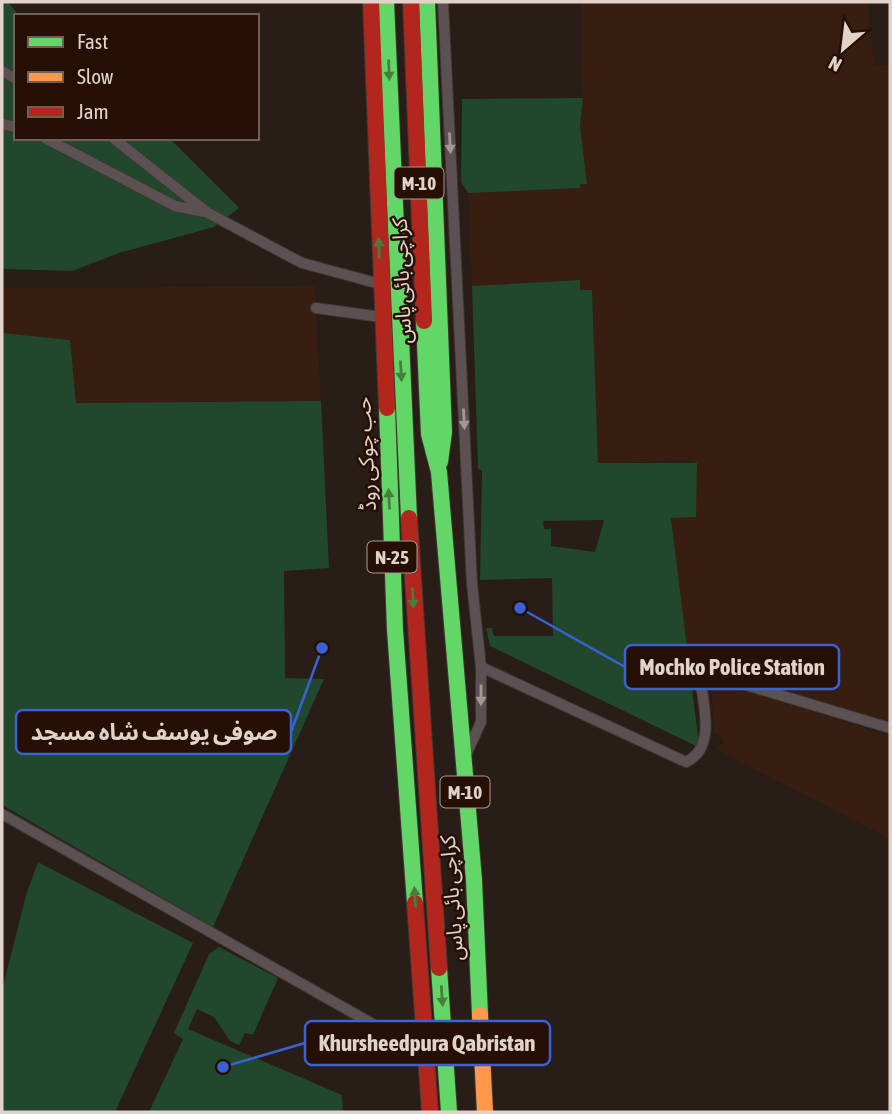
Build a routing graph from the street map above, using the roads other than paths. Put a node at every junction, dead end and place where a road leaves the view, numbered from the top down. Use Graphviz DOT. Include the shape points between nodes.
graph roads {
  1 [pos="371,2"];
  2 [pos="386,2"];
  3 [pos="411,2"];
  4 [pos="427,2"];
  5 [pos="443,2"];
  6 [pos="49,140"];
  7 [pos="116,140"];
  8 [pos="208,213"];
  9 [pos="380,284"];
  10 [pos="316,308"];
  11 [pos="381,317"];
  12 [pos="434,362"];
  13 [pos="481,667"];
  14 [pos="890,728"];
  15 [pos="462,763"];
  16 [pos="2,814"];
  17 [pos="427,1047"];
  18 [pos="430,1112"];
  19 [pos="449,1112"];
  20 [pos="485,1112"];
  9 -- 1 [label="highway, حب چوکی روڈ / N-25, one-way"];
  2 -- 19 [label="highway, one-way" via="414,624"];
  3 -- 12 [label="highway, کراچی بائی پاس / M-10"];
  4 -- 12 [label="highway, کراچی بائی پاس / M-10"];
  5 -- 13 [label="street, one-way" via="472,584"];
  6 -- 8 [label="street" via="175,206"];
  7 -- 8 [label="street"];
  8 -- 9 [label="street" via="302,263"];
  9 -- 11 [label="highway, حب چوکی روڈ / N-25"];
  10 -- 11 [label="street"];
  17 -- 11 [label="highway, حب چوکی روڈ / N-25, one-way" via="396,643"];
  12 -- 15 [label="highway, کراچی بائی پاس / M-10" via="429,434 439,472"];
  13 -- 14 [label="street" via="685,762 697,756 706,739 699,671"];
  13 -- 15 [label="street, one-way" via="481,722"];
  15 -- 20 [label="highway, کراچی بائی پاس / M-10" via="474,880"];
  16 -- 17 [label="street" via="385,1031"];
  17 -- 18 [label="highway, حب چوکی روڈ / N-25"];
}
